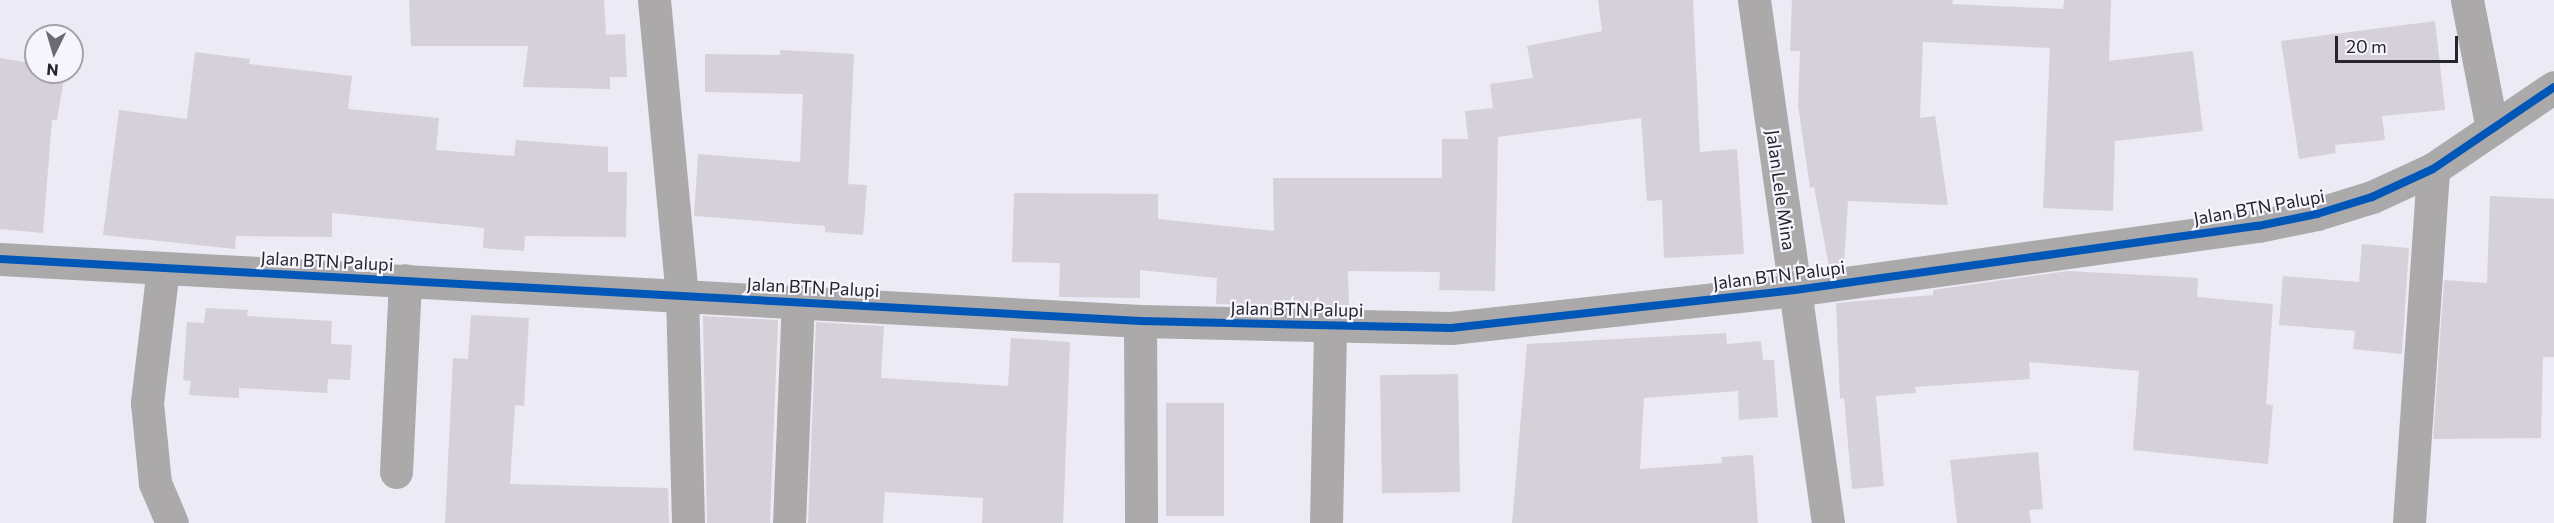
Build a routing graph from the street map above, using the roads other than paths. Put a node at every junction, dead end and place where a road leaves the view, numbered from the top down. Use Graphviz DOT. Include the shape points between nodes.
graph roads {
  1 [pos="654,0"];
  2 [pos="1754,0"];
  3 [pos="2467,0"];
  4 [pos="2554,87"];
  5 [pos="2492,129"];
  6 [pos="2433,169"];
  7 [pos="0,260"];
  8 [pos="163,268"];
  9 [pos="405,280"];
  10 [pos="1795,290"];
  11 [pos="682,294"];
  12 [pos="798,301"];
  13 [pos="1140,321"];
  14 [pos="1330,325"];
  15 [pos="396,472"];
  16 [pos="155,483"];
  17 [pos="148,523"];
  18 [pos="172,523"];
  19 [pos="688,523"];
  20 [pos="789,523"];
  21 [pos="1141,523"];
  22 [pos="1326,523"];
  23 [pos="1828,523"];
  24 [pos="2409,523"];
  1 -- 11 [label="street"];
  2 -- 10 [label="street, Jalan Lele Mina"];
  3 -- 5 [label="street"];
  4 -- 5 [label="street, Jalan BTN Palupi"];
  5 -- 6 [label="street, Jalan BTN Palupi"];
  6 -- 10 [label="street, Jalan BTN Palupi" via="2372,197 2258,226"];
  6 -- 24 [label="street"];
  7 -- 8 [label="street, Jalan BTN Palupi"];
  8 -- 9 [label="street, Jalan BTN Palupi"];
  8 -- 16 [label="street" via="147,403"];
  9 -- 11 [label="street, Jalan BTN Palupi"];
  9 -- 15 [label="street"];
  10 -- 14 [label="street, Jalan BTN Palupi" via="1450,328"];
  10 -- 23 [label="street, Jalan Lele Mina"];
  11 -- 12 [label="street, Jalan BTN Palupi"];
  11 -- 19 [label="street"];
  12 -- 13 [label="street, Jalan BTN Palupi"];
  12 -- 20 [label="street"];
  13 -- 14 [label="street, Jalan BTN Palupi"];
  13 -- 21 [label="street"];
  14 -- 22 [label="street"];
  16 -- 17 [label="street"];
  16 -- 18 [label="street"];
}
